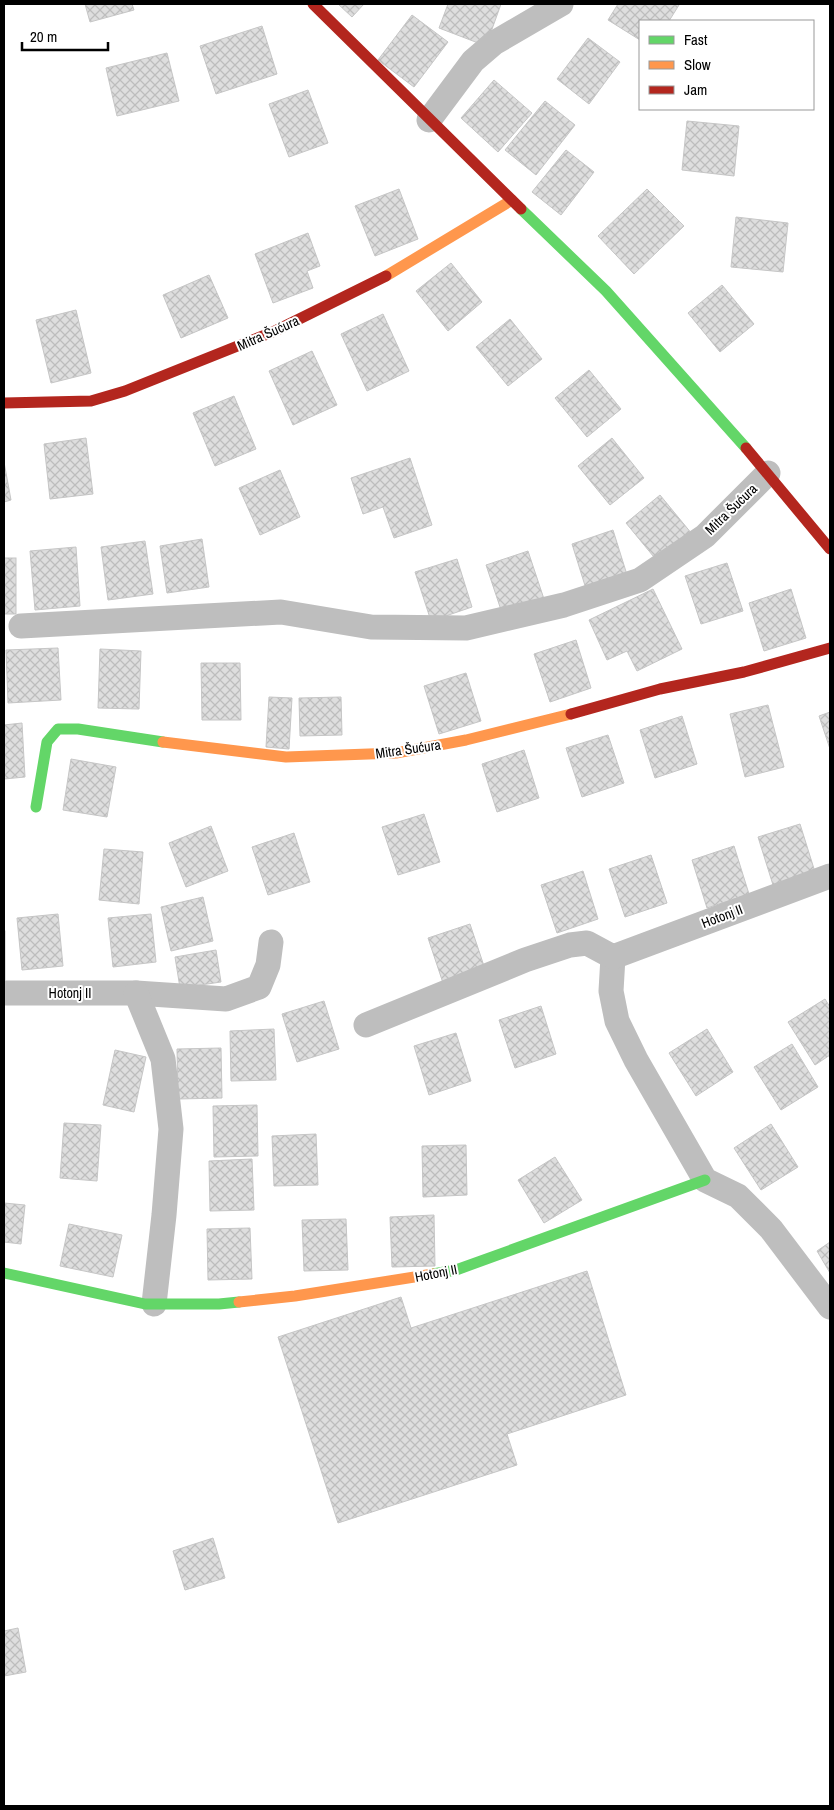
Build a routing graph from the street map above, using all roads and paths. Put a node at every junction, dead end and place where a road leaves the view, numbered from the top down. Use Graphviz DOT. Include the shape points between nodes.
graph roads {
  1 [pos="312,4"];
  2 [pos="560,4"];
  3 [pos="429,120"];
  4 [pos="512,200"];
  5 [pos="4,403"];
  6 [pos="768,473"];
  7 [pos="830,549"];
  8 [pos="21,626"];
  9 [pos="830,648"];
  10 [pos="36,807"];
  11 [pos="830,876"];
  12 [pos="271,942"];
  13 [pos="613,957"];
  14 [pos="4,992"];
  15 [pos="136,993"];
  16 [pos="366,1024"];
  17 [pos="705,1180"];
  18 [pos="4,1273"];
  19 [pos="154,1304"];
  20 [pos="830,1307"];
  1 -- 3 [label="street, Mitra Šućura"];
  2 -- 3 [label="street" via="487,49 473,62"];
  3 -- 4 [label="street, Mitra Šućura"];
  4 -- 5 [label="street, Mitra Šućura" via="377,282 275,331 151,381 91,401"];
  4 -- 6 [label="street, Mitra Šućura" via="606,291"];
  6 -- 7 [label="street, Mitra Šućura"];
  6 -- 8 [label="street, Mitra Šućura" via="704,536 640,580 564,605 466,628 371,627 281,612"];
  9 -- 10 [label="street, Mitra Šućura" via="466,740 396,754 286,757 58,729 47,742"];
  11 -- 13 [label="street, Hotonj II"];
  12 -- 15 [label="street, Hotonj II" via="268,965 259,987 226,999"];
  13 -- 16 [label="street" via="587,943 570,945"];
  13 -- 17 [label="street" via="611,991 617,1021"];
  14 -- 15 [label="street, Hotonj II"];
  15 -- 19 [label="street" via="163,1059 171,1128"];
  17 -- 19 [label="street, Hotonj II" via="456,1270 295,1296 219,1304"];
  17 -- 20 [label="street" via="738,1196 771,1229"];
  18 -- 19 [label="street, Hotonj II"];
}
